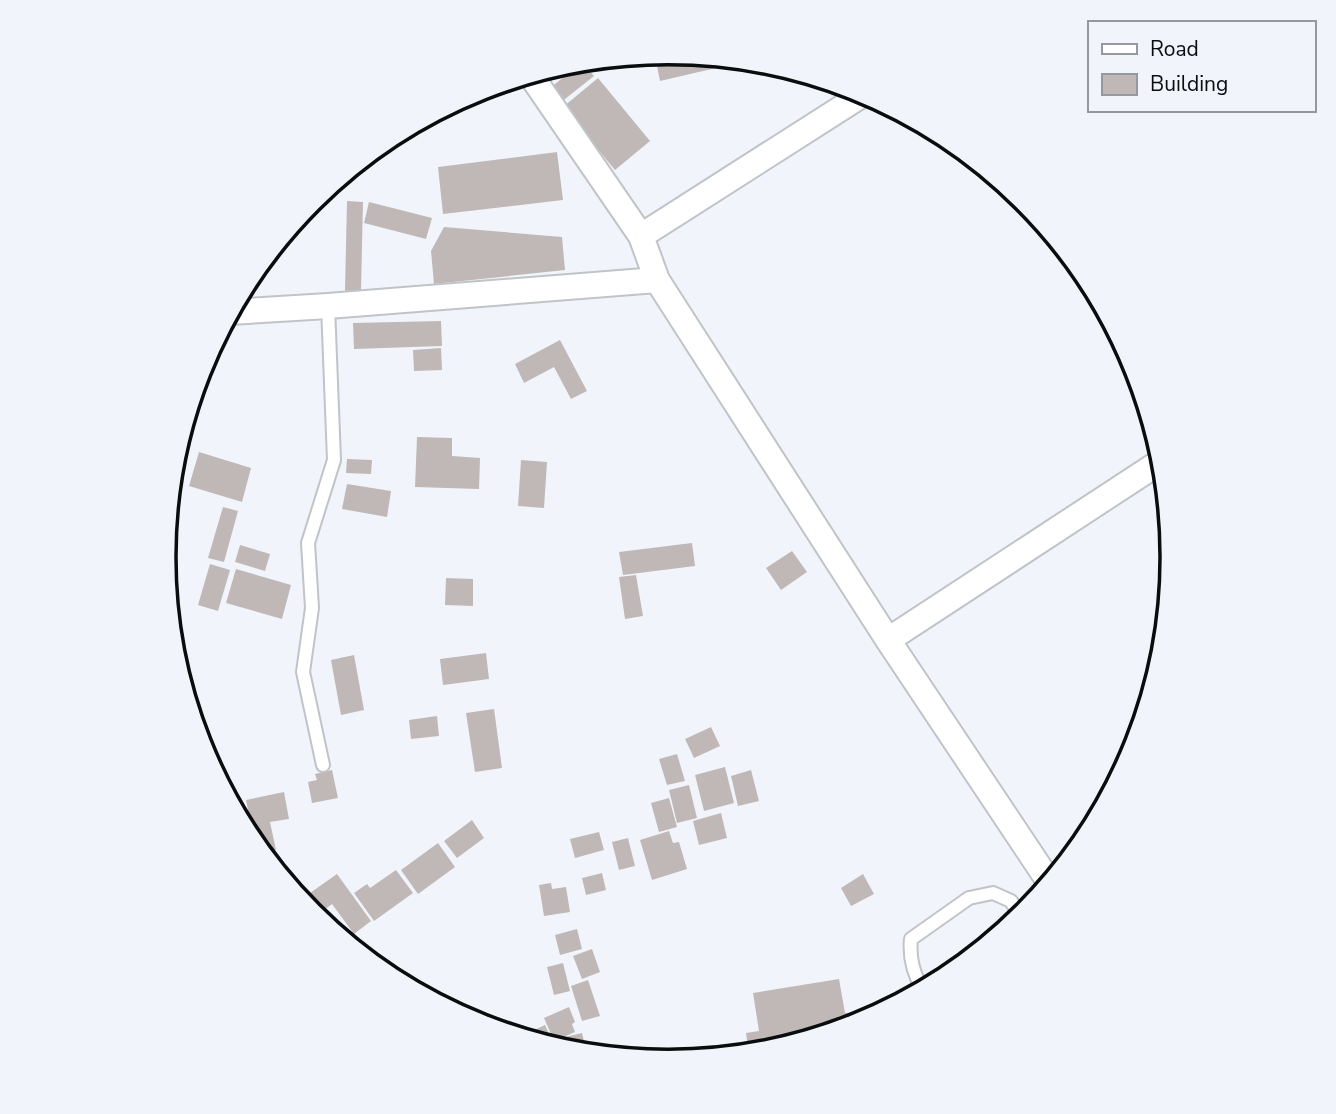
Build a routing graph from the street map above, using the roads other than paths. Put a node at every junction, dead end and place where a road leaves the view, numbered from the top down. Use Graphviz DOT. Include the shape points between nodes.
graph roads {
  1 [pos="536,83"];
  2 [pos="853,101"];
  3 [pos="641,236"];
  4 [pos="657,280"];
  5 [pos="328,306"];
  6 [pos="242,311"];
  7 [pos="1152,467"];
  8 [pos="888,640"];
  9 [pos="323,765"];
  10 [pos="1044,874"];
  11 [pos="1014,906"];
  12 [pos="917,981"];
  1 -- 3 [label="street"];
  2 -- 3 [label="street"];
  3 -- 4 [label="street"];
  4 -- 5 [label="street"];
  4 -- 8 [label="street"];
  5 -- 6 [label="street"];
  5 -- 9 [label="lane" via="334,460 309,543 312,608 303,672"];
  7 -- 8 [label="street"];
  8 -- 10 [label="street"];
  11 -- 12 [label="lane" via="993,893 970,898 911,939 909,955"];
}
